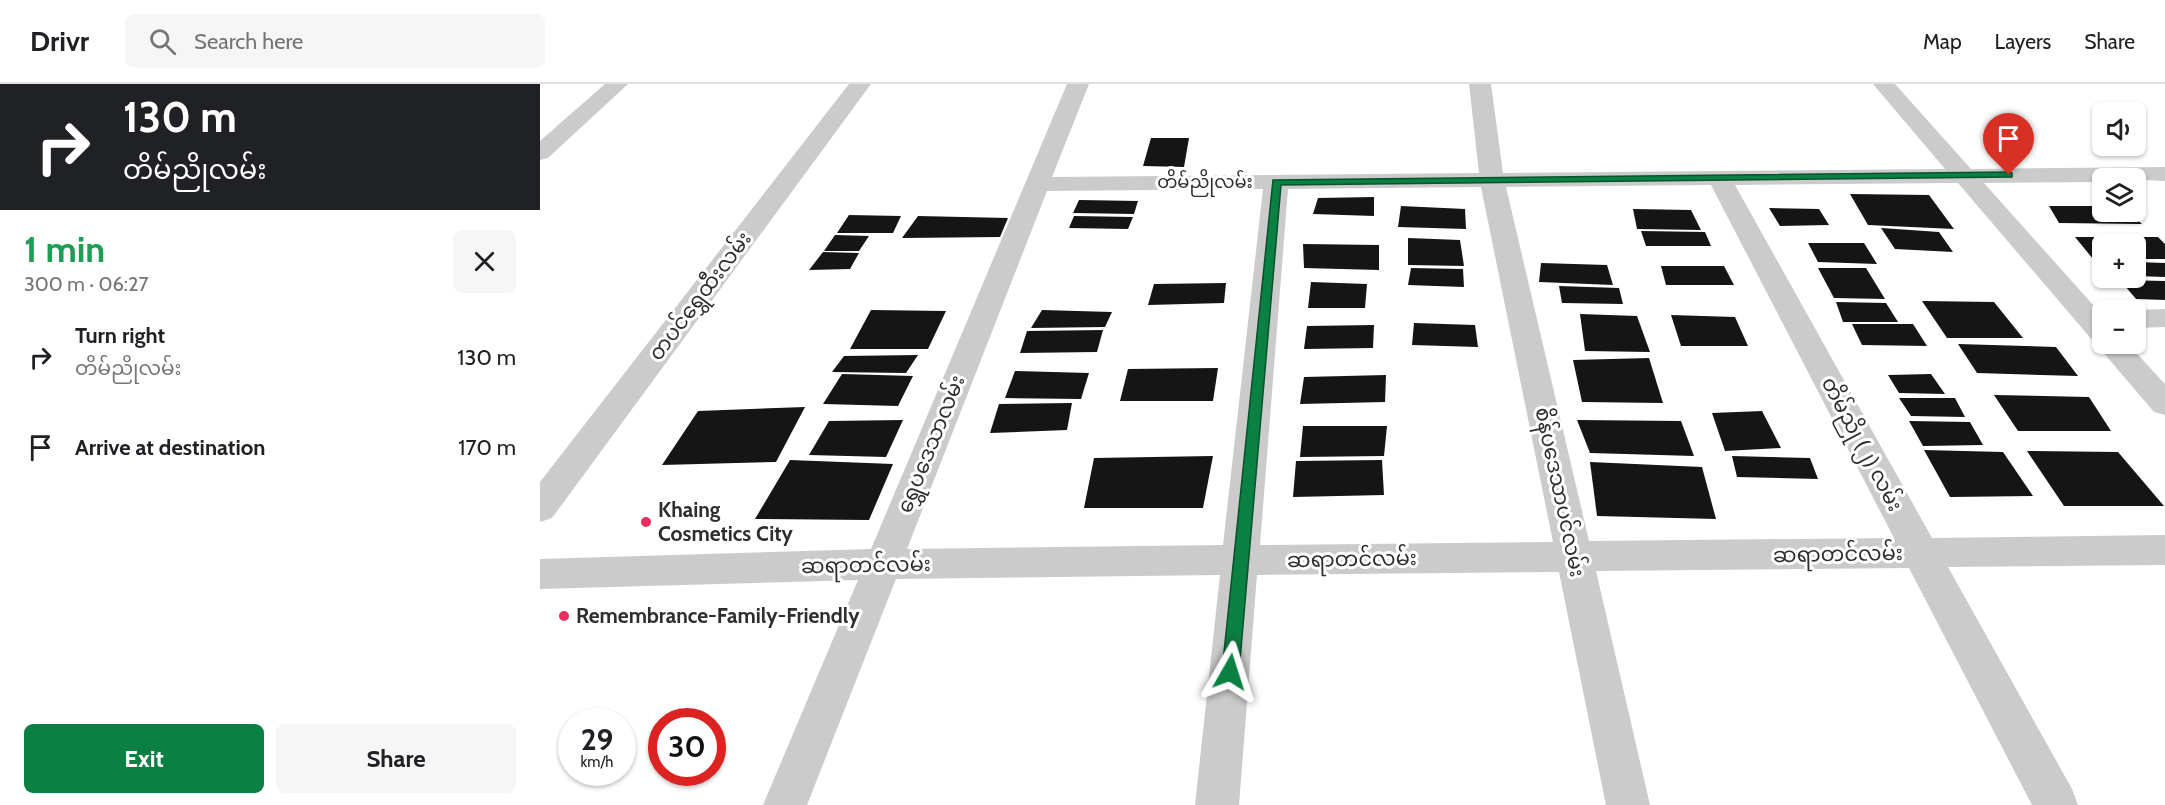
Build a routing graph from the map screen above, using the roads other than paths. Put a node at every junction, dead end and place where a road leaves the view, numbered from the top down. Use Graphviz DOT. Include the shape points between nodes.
graph roads {
  1 [pos="618,84"];
  2 [pos="860,84"];
  3 [pos="1078,84"];
  4 [pos="1480,84"];
  5 [pos="1884,84"];
  6 [pos="540,153"];
  7 [pos="2165,174"];
  8 [pos="1964,175"];
  9 [pos="1719,178"];
  10 [pos="1492,180"];
  11 [pos="1276,182"];
  12 [pos="1037,184"];
  13 [pos="2092,316"];
  14 [pos="2165,318"];
  15 [pos="2146,319"];
  16 [pos="2121,354"];
  17 [pos="2165,404"];
  18 [pos="540,508"];
  19 [pos="2165,550"];
  20 [pos="1920,553"];
  21 [pos="1574,557"];
  22 [pos="1242,560"];
  23 [pos="883,564"];
  24 [pos="540,574"];
  25 [pos="785,805"];
  26 [pos="1217,805"];
  27 [pos="1628,805"];
  28 [pos="2056,805"];
  1 -- 6 [label="street"];
  2 -- 18 [label="street, တပင်ရွှေထီးလမ်း"];
  3 -- 12 [label="street, ရွှေပဒေသာလမ်း"];
  4 -- 10 [label="street, စိန်ပဒေသာပင်လမ်း"];
  5 -- 8 [label="street"];
  7 -- 8 [label="street, တိမ်ညိုလမ်း"];
  8 -- 9 [label="street, တိမ်ညိုလမ်း"];
  8 -- 13 [label="street"];
  9 -- 10 [label="street, တိမ်ညိုလမ်း"];
  9 -- 20 [label="street, တိမ်ညို (၂) လမ်း"];
  10 -- 11 [label="street, တိမ်ညိုလမ်း"];
  10 -- 21 [label="street, စိန်ပဒေသာပင်လမ်း"];
  11 -- 12 [label="street, တိမ်ညိုလမ်း"];
  11 -- 22 [label="street"];
  12 -- 23 [label="street, ရွှေပဒေသာလမ်း"];
  14 -- 15 [label="street"];
  16 -- 17 [label="street"];
  19 -- 20 [label="street, ဆရာတင်လမ်း"];
  20 -- 21 [label="street, ဆရာတင်လမ်း"];
  20 -- 28 [label="street, တိမ်ညို (၂) လမ်း"];
  21 -- 22 [label="street, ဆရာတင်လမ်း"];
  21 -- 27 [label="street, စိန်ပဒေသာပင်လမ်း"];
  22 -- 23 [label="street, ဆရာတင်လမ်း"];
  22 -- 26 [label="street"];
  23 -- 24 [label="street, ဆရာတင်လမ်း"];
  23 -- 25 [label="street, ရွှေပဒေသာလမ်း"];
}
